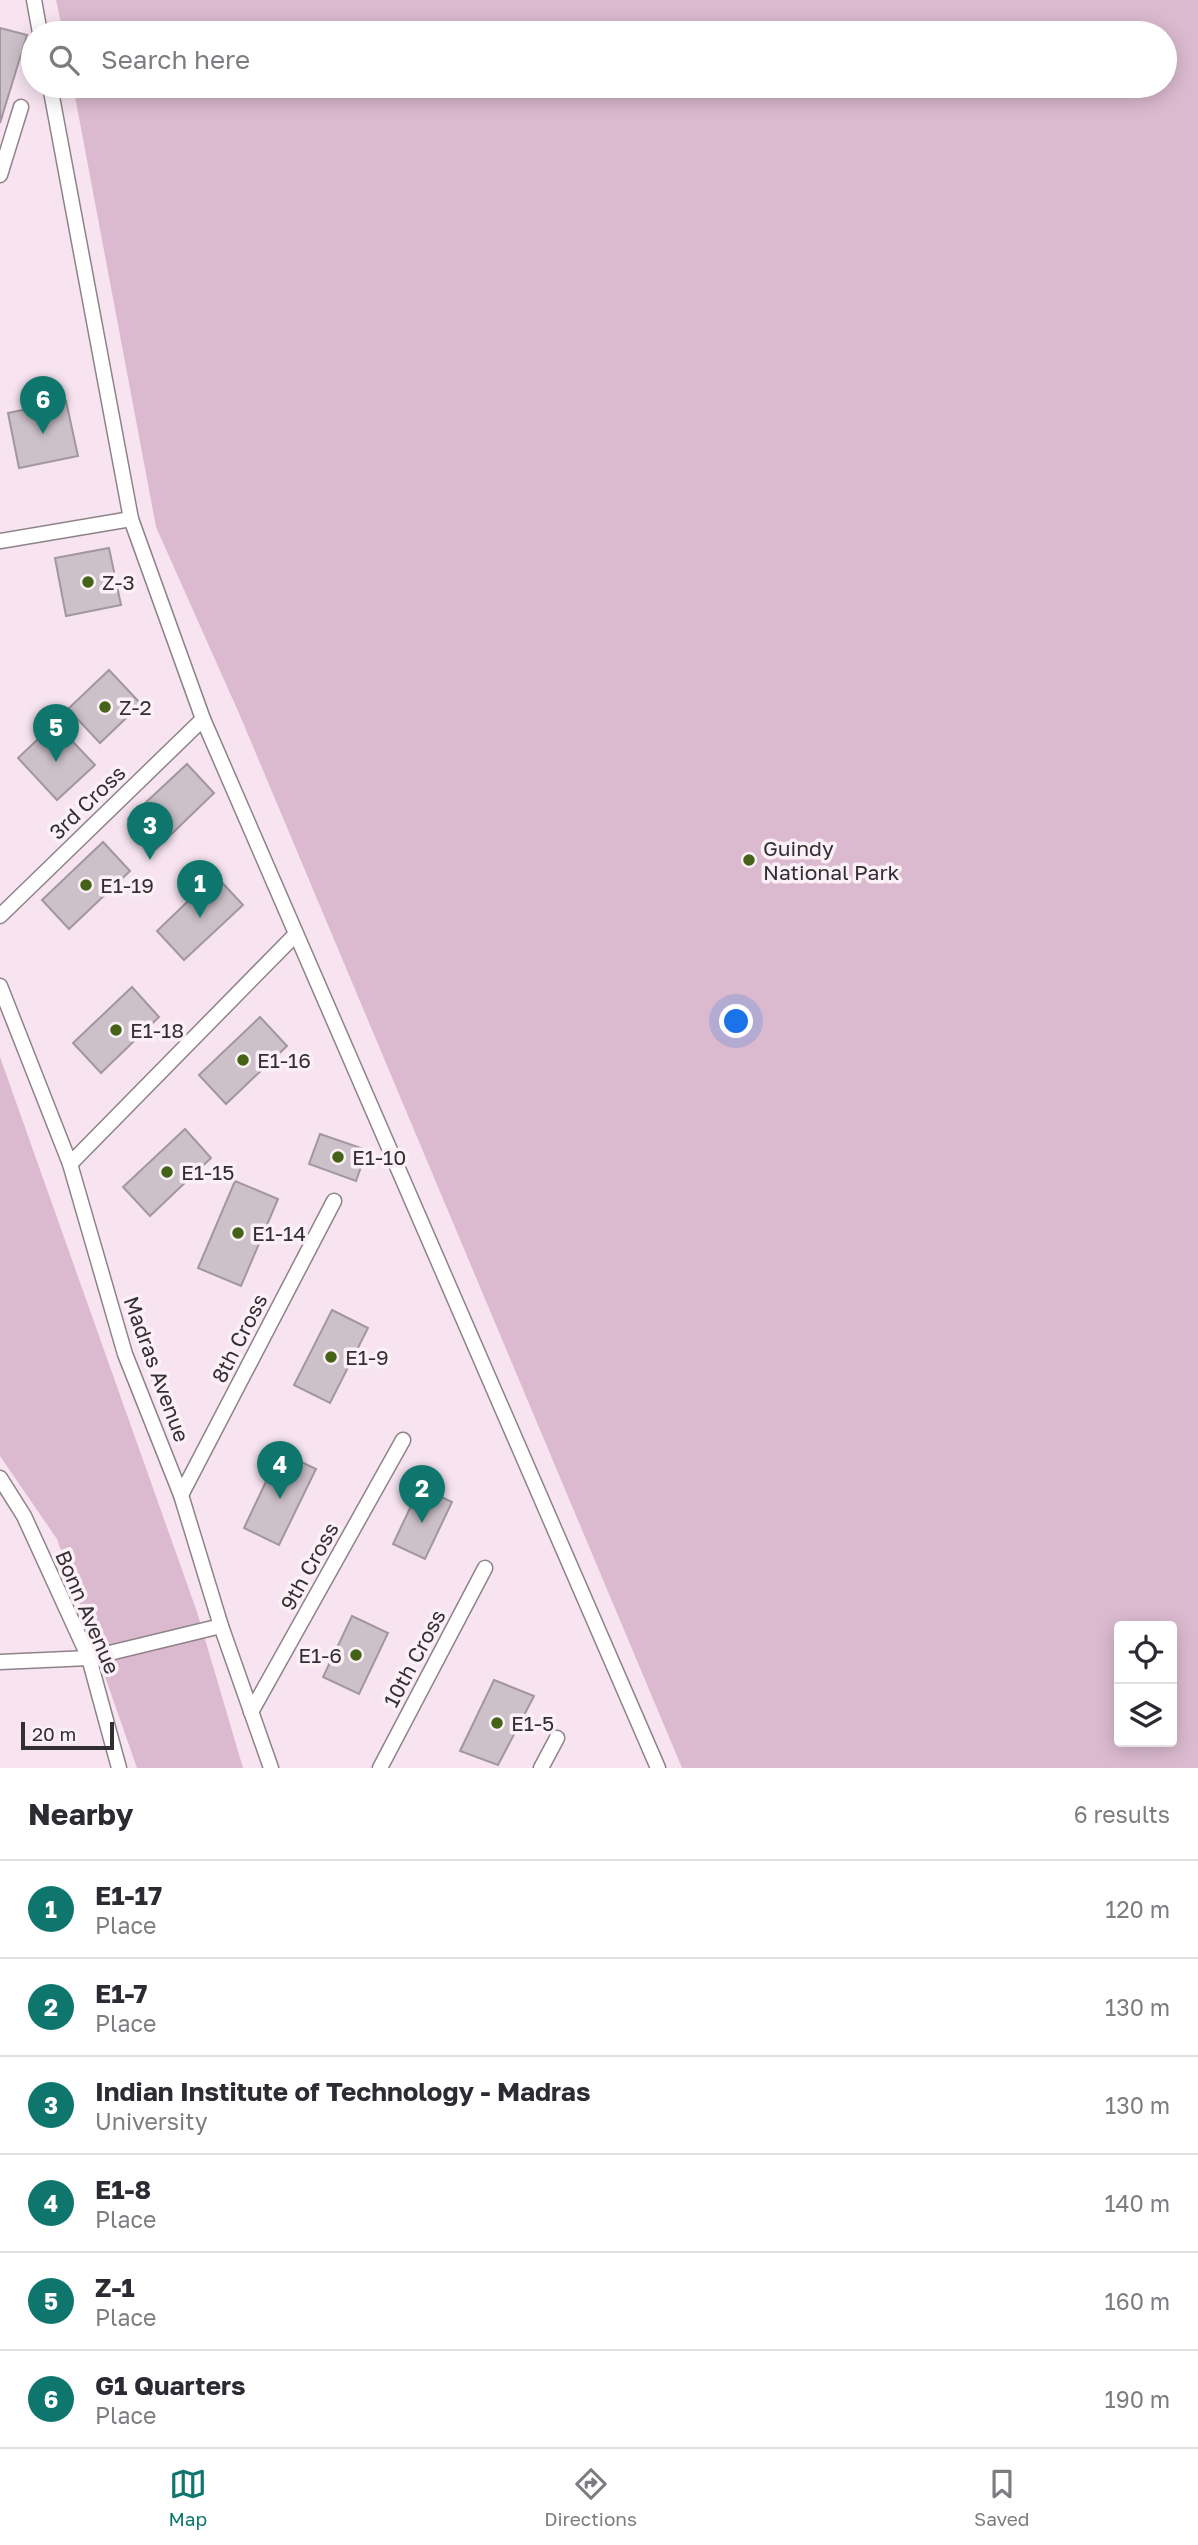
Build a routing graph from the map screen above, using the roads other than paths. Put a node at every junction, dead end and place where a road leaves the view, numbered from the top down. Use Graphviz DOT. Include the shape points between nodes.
graph roads {
  1 [pos="34,0"];
  2 [pos="38,21"];
  3 [pos="52,98"];
  4 [pos="21,107"];
  5 [pos="0,175"];
  6 [pos="131,519"];
  7 [pos="0,541"];
  8 [pos="203,719"];
  9 [pos="0,916"];
  10 [pos="296,934"];
  11 [pos="0,986"];
  12 [pos="70,1164"];
  13 [pos="334,1201"];
  14 [pos="403,1440"];
  15 [pos="0,1478"];
  16 [pos="181,1495"];
  17 [pos="485,1568"];
  18 [pos="221,1626"];
  19 [pos="89,1658"];
  20 [pos="0,1662"];
  21 [pos="251,1712"];
  22 [pos="557,1738"];
  23 [pos="119,1768"];
  24 [pos="271,1768"];
  25 [pos="380,1768"];
  26 [pos="541,1768"];
  27 [pos="658,1768"];
  1 -- 2 [label="lane"];
  3 -- 6 [label="lane"];
  4 -- 5 [label="lane"];
  6 -- 7 [label="lane"];
  6 -- 8 [label="lane"];
  8 -- 9 [label="lane, 3rd Cross"];
  8 -- 10 [label="lane"];
  10 -- 12 [label="lane"];
  10 -- 27 [label="lane"];
  11 -- 12 [label="lane, Madras Avenue"];
  12 -- 16 [label="lane, Madras Avenue" via="125,1354"];
  13 -- 16 [label="lane, 8th Cross"];
  14 -- 21 [label="lane, 9th Cross"];
  15 -- 19 [label="lane, Bonn Avenue" via="24,1516"];
  16 -- 18 [label="lane, Madras Avenue"];
  17 -- 25 [label="lane, 10th Cross"];
  18 -- 19 [label="lane"];
  18 -- 21 [label="lane, Madras Avenue"];
  19 -- 20 [label="lane"];
  19 -- 23 [label="lane, Bonn Avenue"];
  21 -- 24 [label="lane, Madras Avenue"];
  22 -- 26 [label="lane"];
}
